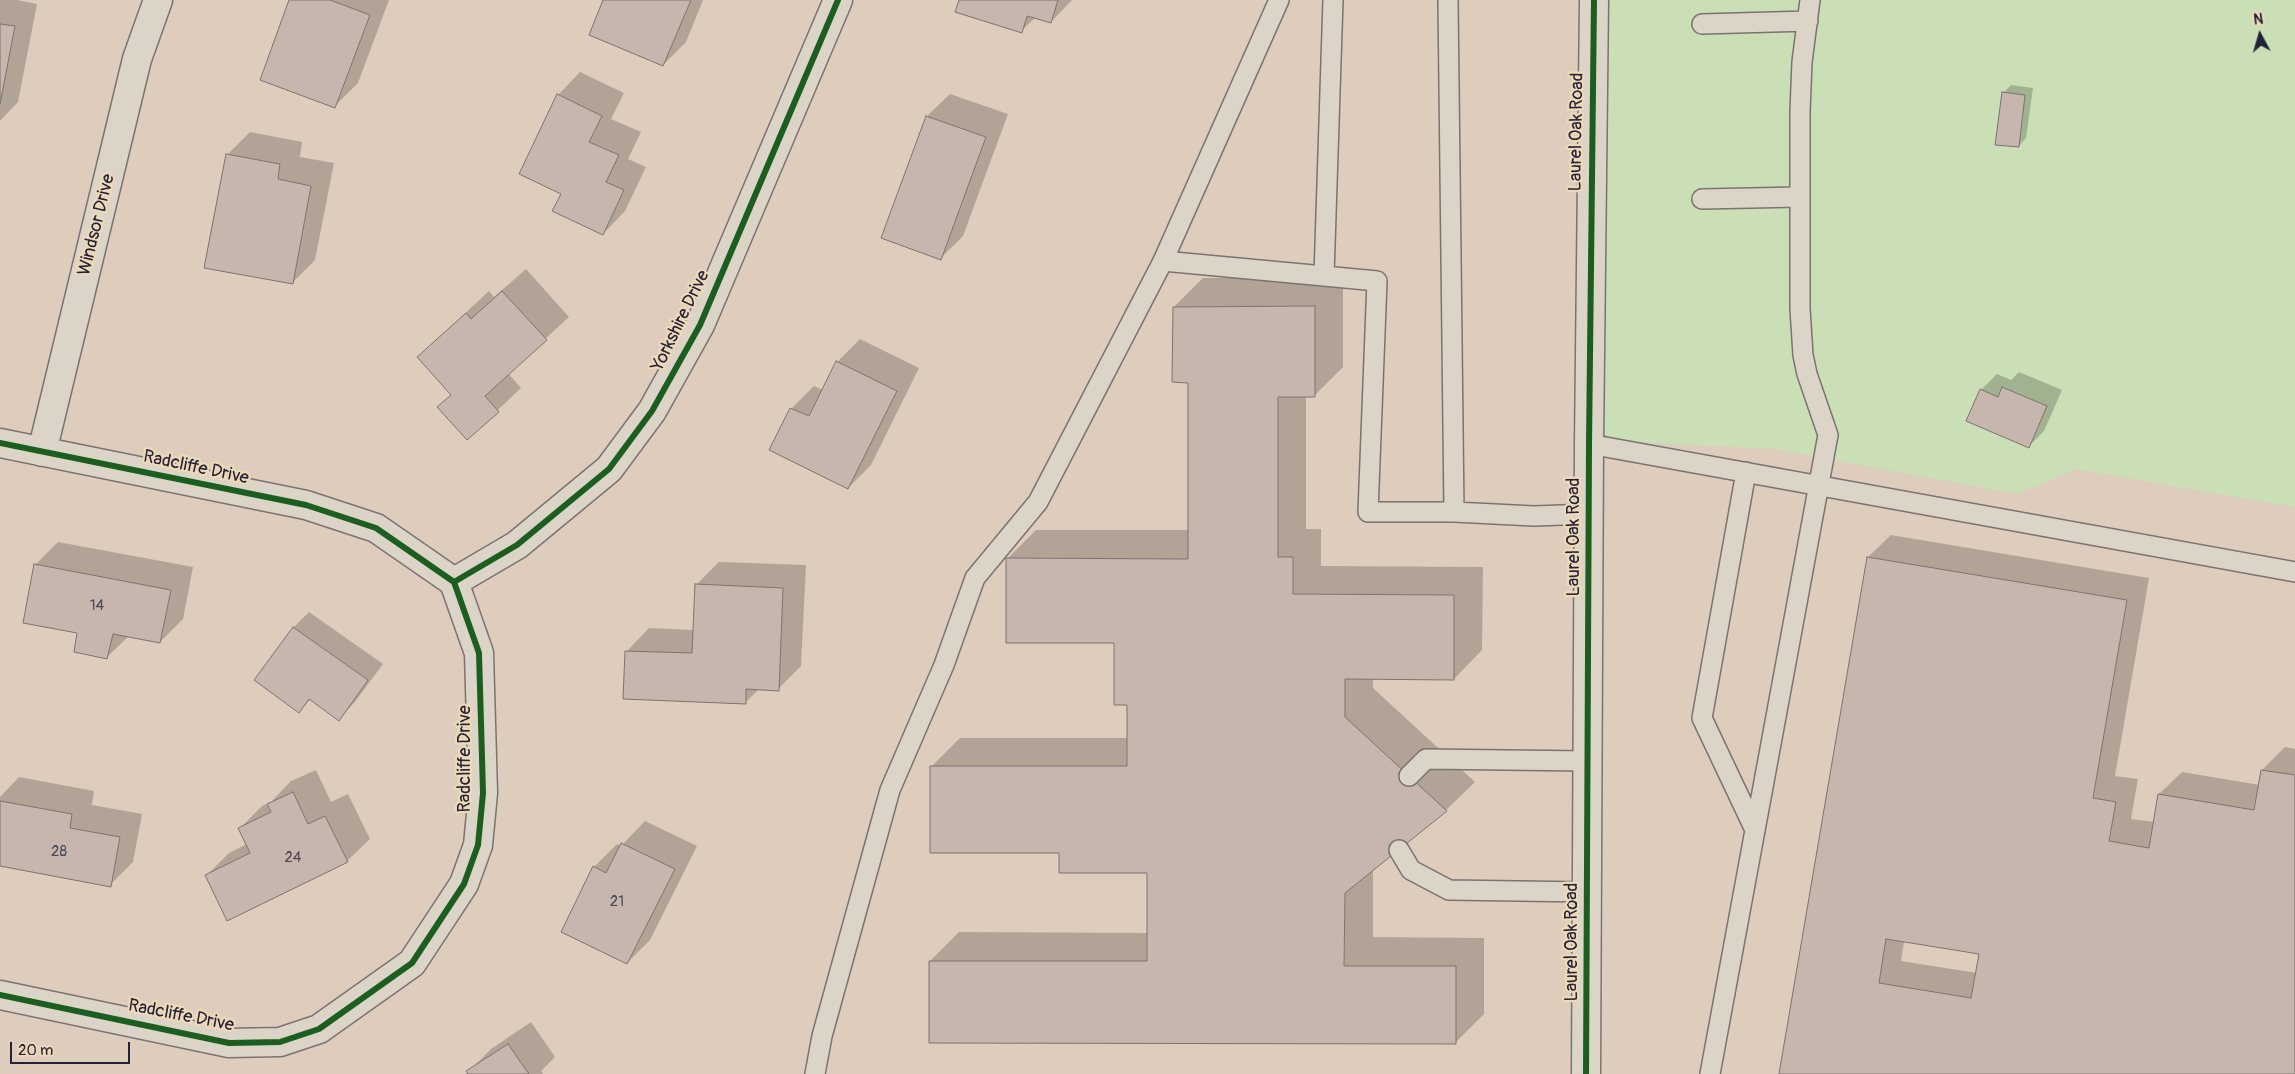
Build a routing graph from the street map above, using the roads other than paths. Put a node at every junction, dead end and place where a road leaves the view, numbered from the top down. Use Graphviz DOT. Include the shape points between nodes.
graph roads {
  1 [pos="158,0"];
  2 [pos="838,0"];
  3 [pos="1279,0"];
  4 [pos="1333,0"];
  5 [pos="1448,0"];
  6 [pos="1594,0"];
  7 [pos="1810,0"];
  8 [pos="1808,21"];
  9 [pos="1702,24"];
  10 [pos="1799,197"];
  11 [pos="1702,199"];
  12 [pos="1163,261"];
  13 [pos="1324,276"];
  14 [pos="0,443"];
  15 [pos="1589,444"];
  16 [pos="42,452"];
  17 [pos="1746,472"];
  18 [pos="1818,485"];
  19 [pos="1454,512"];
  20 [pos="1590,514"];
  21 [pos="2295,572"];
  22 [pos="454,582"];
  23 [pos="1588,761"];
  24 [pos="1408,776"];
  25 [pos="1755,830"];
  26 [pos="1399,850"];
  27 [pos="1587,892"];
  28 [pos="0,995"];
  29 [pos="815,1074"];
  30 [pos="1586,1074"];
  31 [pos="1710,1074"];
  1 -- 16 [label="street, Windsor Drive" via="137,60"];
  2 -- 22 [label="street, Yorkshire Drive" via="700,325 652,411 609,469 517,545"];
  3 -- 12 [label="lane"];
  4 -- 13 [label="lane"];
  5 -- 19 [label="lane"];
  6 -- 15 [label="street, Laurel Oak Road"];
  7 -- 8 [label="lane"];
  8 -- 9 [label="lane"];
  8 -- 10 [label="lane" via="1802,62"];
  10 -- 11 [label="lane"];
  10 -- 18 [label="lane" via="1803,356 1828,434"];
  12 -- 13 [label="lane"];
  12 -- 29 [label="lane" via="1038,502 975,578 944,665 890,790 822,1036"];
  13 -- 19 [label="lane" via="1377,281 1368,512"];
  14 -- 16 [label="street, Radcliffe Drive"];
  15 -- 17 [label="lane"];
  15 -- 20 [label="street, Laurel Oak Road"];
  16 -- 22 [label="street, Radcliffe Drive" via="306,505 376,528"];
  17 -- 18 [label="lane"];
  17 -- 25 [label="lane" via="1702,718"];
  18 -- 21 [label="lane"];
  18 -- 25 [label="lane"];
  19 -- 20 [label="lane" via="1534,516"];
  20 -- 23 [label="street, Laurel Oak Road"];
  22 -- 28 [label="street, Radcliffe Drive" via="479,653 483,793 478,845 464,884 412,963 319,1029 280,1042 229,1043"];
  23 -- 24 [label="lane" via="1426,759"];
  23 -- 27 [label="street, Laurel Oak Road"];
  25 -- 31 [label="lane"];
  26 -- 27 [label="lane" via="1411,870 1449,890"];
  27 -- 30 [label="street, Laurel Oak Road"];
}
